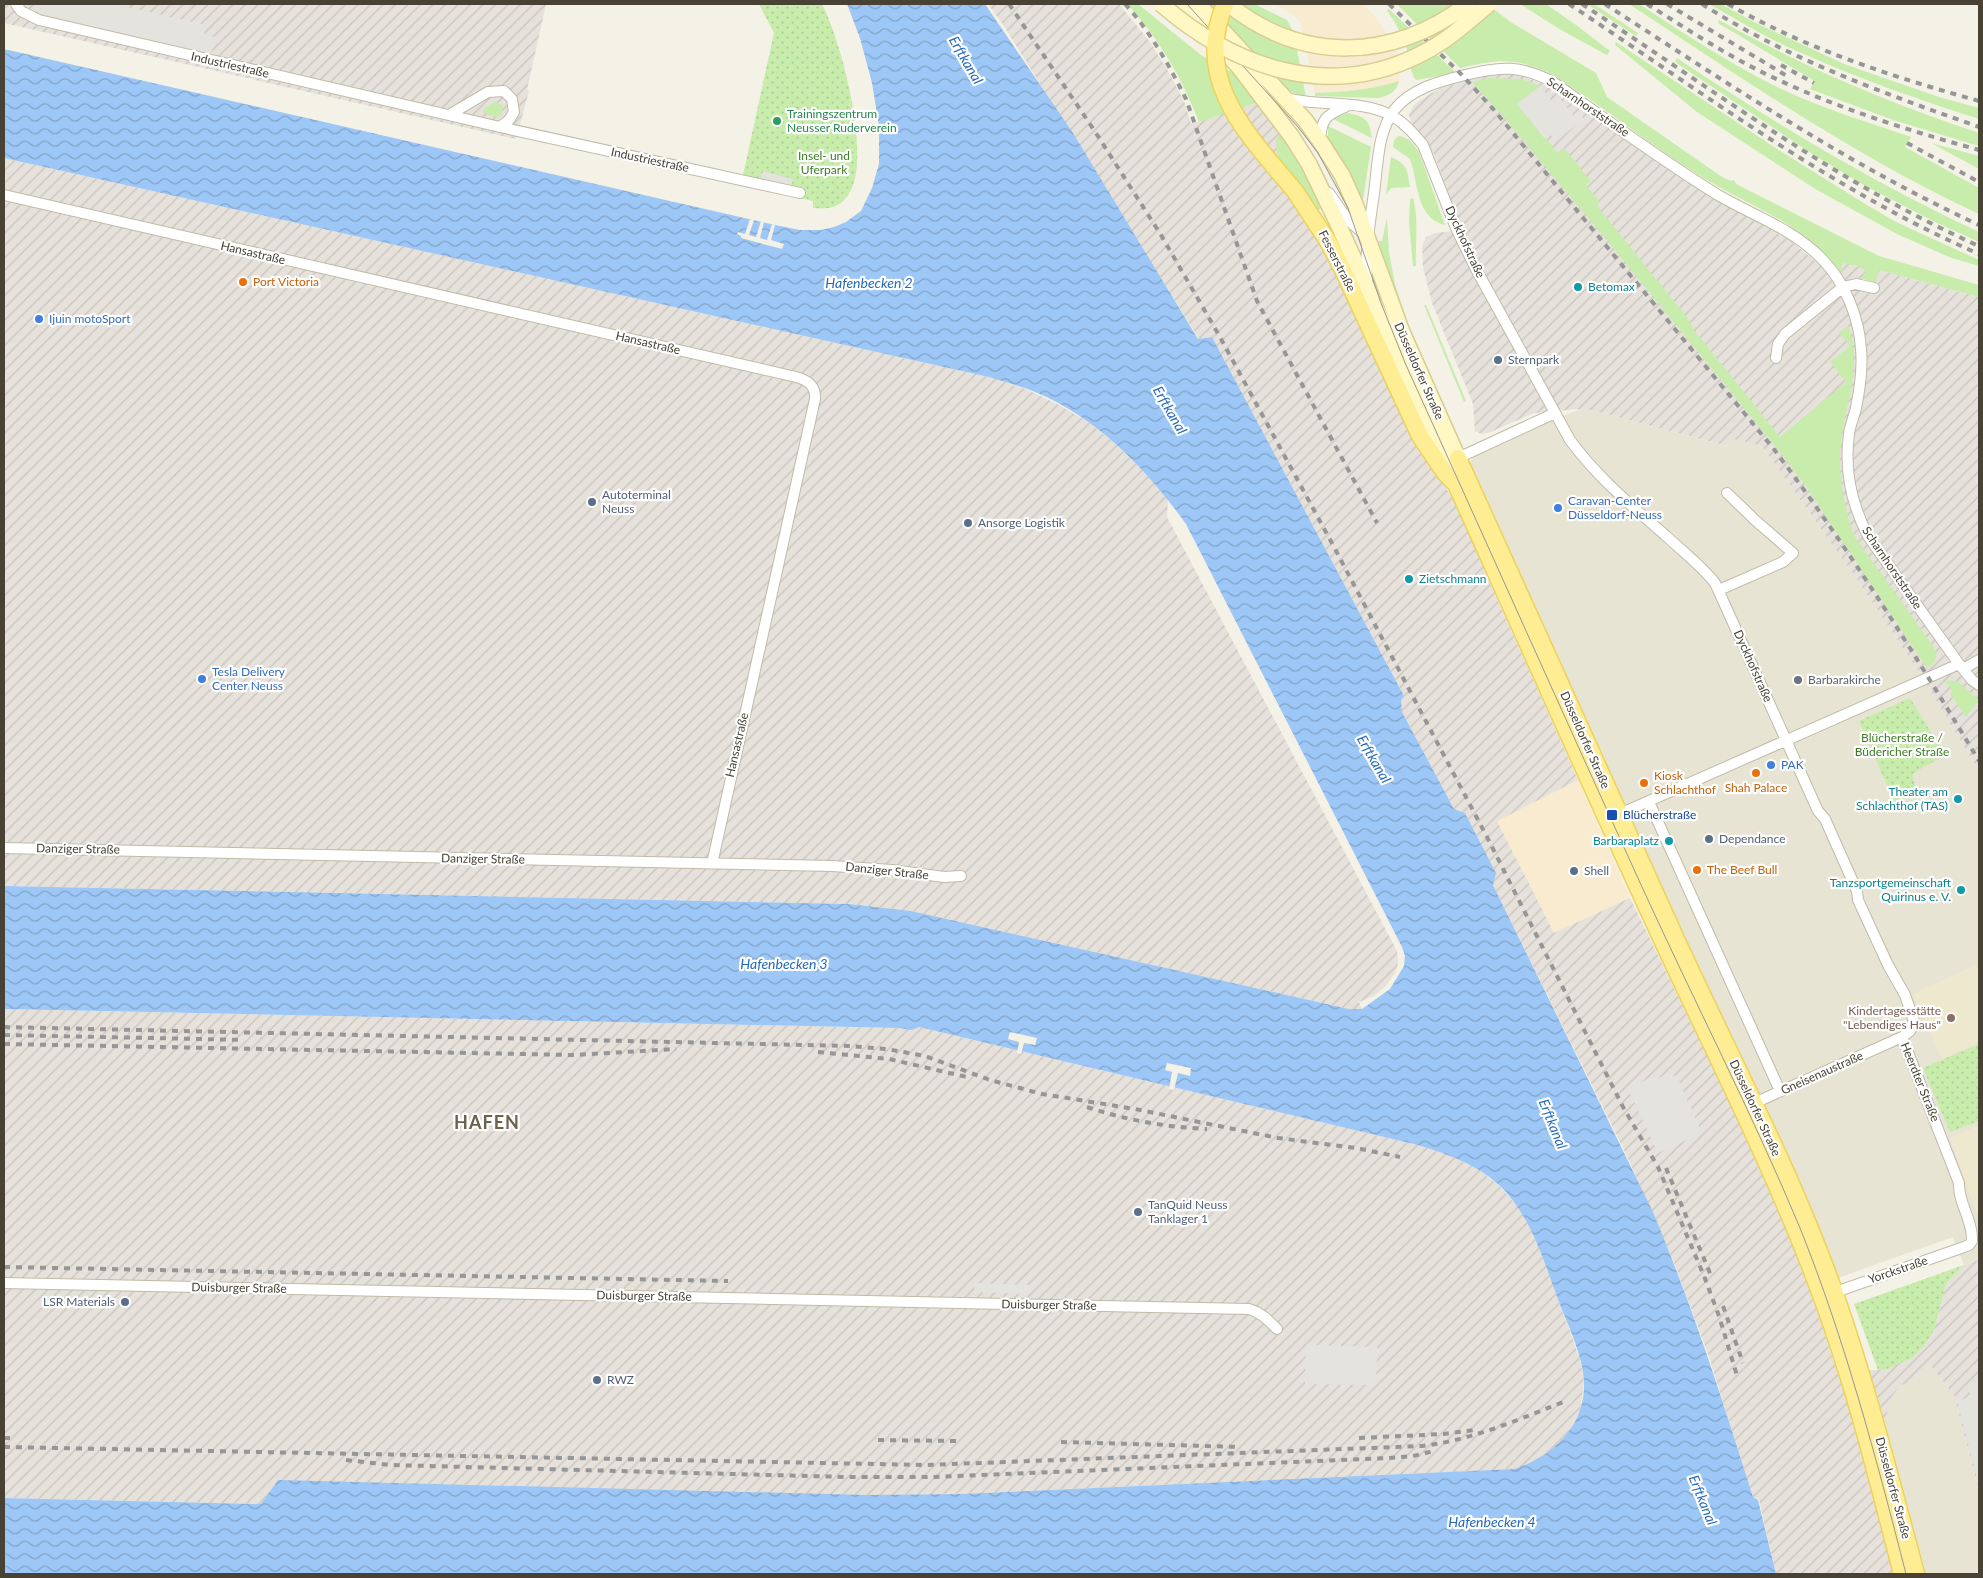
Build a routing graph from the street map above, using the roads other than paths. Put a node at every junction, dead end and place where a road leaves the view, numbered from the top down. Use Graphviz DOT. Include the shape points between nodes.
graph roads {
  1 [pos="16,4"];
  2 [pos="1161,4"];
  3 [pos="1182,4"];
  4 [pos="1198,4"];
  5 [pos="1226,4"];
  6 [pos="1468,4"];
  7 [pos="1489,4"];
  8 [pos="1285,97"];
  9 [pos="1349,106"];
  10 [pos="449,115"];
  11 [pos="1395,118"];
  12 [pos="500,128"];
  13 [pos="1320,141"];
  14 [pos="1309,164"];
  15 [pos="800,192"];
  16 [pos="4,195"];
  17 [pos="1368,237"];
  18 [pos="1367,285"];
  19 [pos="1843,287"];
  20 [pos="1874,288"];
  21 [pos="1776,358"];
  22 [pos="1555,413"];
  23 [pos="1458,458"];
  24 [pos="1456,484"];
  25 [pos="1727,493"];
  26 [pos="1719,590"];
  27 [pos="1979,660"];
  28 [pos="1961,666"];
  29 [pos="1979,685"];
  30 [pos="1787,741"];
  31 [pos="1649,802"];
  32 [pos="1613,817"];
  33 [pos="4,848"];
  34 [pos="712,864"];
  35 [pos="961,876"];
  36 [pos="1902,1037"];
  37 [pos="1780,1091"];
  38 [pos="1748,1106"];
  39 [pos="1972,1240"];
  40 [pos="4,1283"];
  41 [pos="1828,1295"];
  42 [pos="1277,1329"];
  43 [pos="1902,1574"];
  44 [pos="1916,1574"];
  1 -- 10 [label="street, Industriestraße" via="21,11 39,20"];
  2 -- 7 [label="main road, bridge" via="1208,40 1247,60 1283,71 1328,76 1374,71 1408,60 1452,35"];
  3 -- 14 [label="main road, Düsseldorfer Straße" via="1245,75"];
  4 -- 8 [label="main road, Düsseldorfer Straße"];
  5 -- 6 [label="main road, Fesserstraße, bridge" via="1279,35 1309,45 1338,48 1374,46 1402,39 1429,28"];
  5 -- 24 [label="main road, Fesserstraße, bridge" via="1216,31 1215,49 1220,84 1228,104 1238,122 1295,191 1329,243 1420,436"];
  8 -- 9 [label="street"];
  8 -- 13 [label="main road, Düsseldorfer Straße"];
  9 -- 11 [label="street" via="1363,107"];
  9 -- 13 [label="street" via="1325,119"];
  10 -- 12 [label="street, Industriestraße"];
  10 -- 12 [label="street" via="488,92 504,91 512,99 514,112"];
  11 -- 17 [label="street, Scharnhorststraße" via="1382,136"];
  11 -- 19 [label="street, Scharnhorststraße" via="1410,95 1438,82 1502,68 1526,70 1539,75 1718,195 1780,226 1804,242 1824,261"];
  11 -- 22 [label="street, Dyckhofstraße" via="1423,145 1476,269"];
  12 -- 15 [label="street, Industriestraße"];
  13 -- 17 [label="main road, Düsseldorfer Straße" via="1342,175"];
  14 -- 17 [label="street" via="1348,220"];
  14 -- 18 [label="main road, Düsseldorfer Straße"];
  16 -- 34 [label="street, Hansastraße" via="796,377 810,384 816,394 814,408"];
  17 -- 18 [label="street, Scharnhorststraße"];
  17 -- 23 [label="main road, Düsseldorfer Straße" via="1402,332"];
  18 -- 24 [label="main road, Düsseldorfer Straße"];
  19 -- 20 [label="street" via="1856,284"];
  19 -- 21 [label="street" via="1785,334 1778,344"];
  19 -- 28 [label="street, Scharnhorststraße" via="1858,327 1862,356 1860,388 1847,454 1851,495 1868,536"];
  22 -- 23 [label="street"];
  22 -- 26 [label="street, Dyckhofstraße" via="1585,461 1697,563"];
  23 -- 32 [label="main road, Düsseldorfer Straße"];
  24 -- 32 [label="main road, Düsseldorfer Straße"];
  25 -- 26 [label="street" via="1793,553 1783,562"];
  26 -- 30 [label="street, Dyckhofstraße"];
  27 -- 28 [label="street"];
  28 -- 29 [label="street, Scharnhorststraße"];
  28 -- 30 [label="street"];
  30 -- 31 [label="street"];
  30 -- 36 [label="street, Heerdter Straße" via="1818,811 1825,819 1873,933 1913,1013 1910,1031"];
  31 -- 32 [label="street"];
  31 -- 37 [label="street"];
  32 -- 38 [label="main road, Düsseldorfer Straße"];
  33 -- 34 [label="street, Danziger Straße"];
  34 -- 35 [label="street, Danziger Straße" via="832,866"];
  36 -- 37 [label="street, Gneisenaustraße"];
  36 -- 39 [label="street, Heerdter Straße" via="1958,1183"];
  37 -- 38 [label="street, Gneisenaustraße"];
  38 -- 41 [label="main road, Düsseldorfer Straße" via="1797,1232"];
  39 -- 41 [label="street, Yorckstraße" via="1964,1247"];
  40 -- 42 [label="street, Duisburger Straße" via="1249,1309 1258,1312"];
  41 -- 43 [label="main road, Düsseldorfer Straße"];
  41 -- 44 [label="main road, Düsseldorfer Straße" via="1867,1392"];
}
